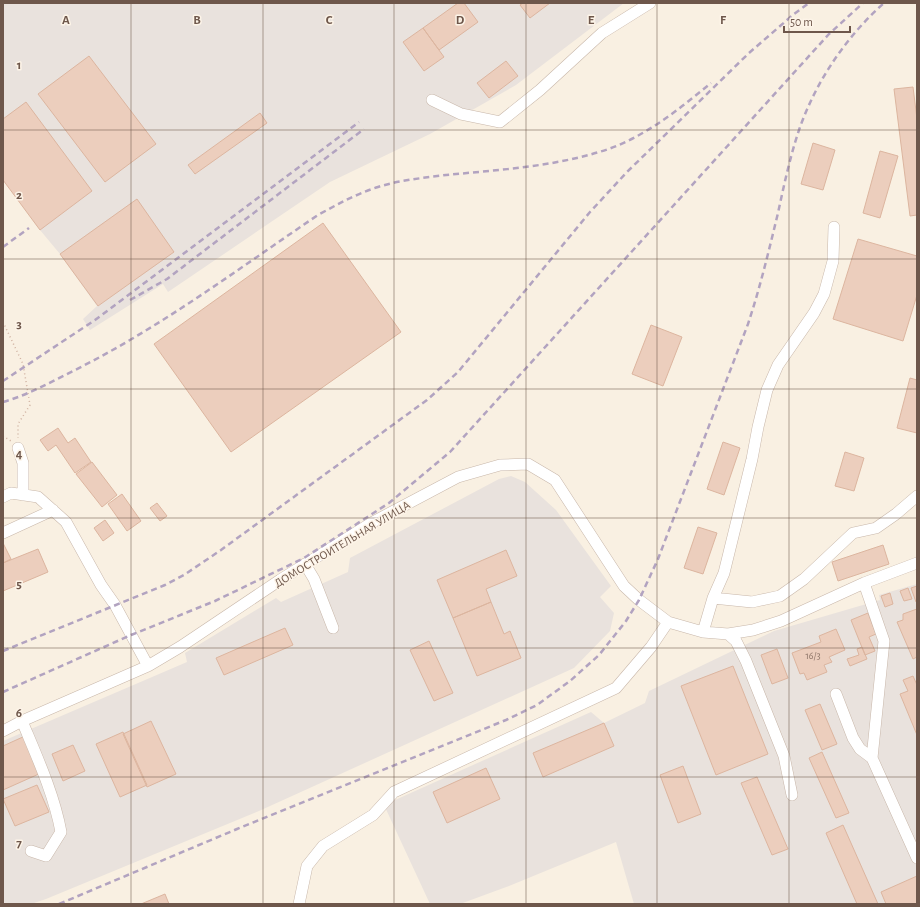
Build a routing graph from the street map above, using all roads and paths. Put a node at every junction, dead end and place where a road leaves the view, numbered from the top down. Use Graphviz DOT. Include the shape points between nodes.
graph roads {
  1 [pos="650,3"];
  2 [pos="432,100"];
  3 [pos="834,227"];
  4 [pos="3,322"];
  5 [pos="18,448"];
  6 [pos="23,495"];
  7 [pos="917,496"];
  8 [pos="3,497"];
  9 [pos="53,510"];
  10 [pos="3,533"];
  11 [pos="917,562"];
  12 [pos="305,564"];
  13 [pos="864,583"];
  14 [pos="713,598"];
  15 [pos="668,622"];
  16 [pos="333,628"];
  17 [pos="703,632"];
  18 [pos="728,634"];
  19 [pos="148,666"];
  20 [pos="836,694"];
  21 [pos="22,721"];
  22 [pos="3,732"];
  23 [pos="872,758"];
  24 [pos="792,795"];
  25 [pos="32,851"];
  26 [pos="917,858"];
  27 [pos="299,904"];
  1 -- 2 [label="street" via="602,33 540,90 500,122 461,114"];
  3 -- 14 [label="street" via="833,261 824,294 778,365 767,390 724,573"];
  4 -- 5 [label="path" via="23,364 30,405 18,424"];
  5 -- 6 [label="street" via="23,463"];
  6 -- 8 [label="street" via="11,493"];
  6 -- 9 [label="street" via="38,497"];
  7 -- 14 [label="street" via="876,528 853,533 804,579 780,596 752,602"];
  9 -- 10 [label="street"];
  9 -- 19 [label="street" via="66,522"];
  11 -- 13 [label="street, ДОМОСТРОИТЕЛЬНАЯ УЛИЦА"];
  12 -- 15 [label="street, ДОМОСТРОИТЕЛЬНАЯ УЛИЦА" via="373,522 458,477 500,465 528,464 555,480 624,586"];
  12 -- 16 [label="street" via="314,579"];
  12 -- 19 [label="street, ДОМОСТРОИТЕЛЬНАЯ УЛИЦА" via="180,648"];
  13 -- 18 [label="street, ДОМОСТРОИТЕЛЬНАЯ УЛИЦА" via="781,621 753,630"];
  13 -- 23 [label="street" via="884,641"];
  14 -- 17 [label="street"];
  15 -- 17 [label="street, ДОМОСТРОИТЕЛЬНАЯ УЛИЦА"];
  15 -- 27 [label="street" via="651,647 616,688 394,792 373,815 323,846 307,866"];
  17 -- 18 [label="street, ДОМОСТРОИТЕЛЬНАЯ УЛИЦА"];
  18 -- 24 [label="street" via="736,641 746,661 784,756"];
  19 -- 21 [label="street, ДОМОСТРОИТЕЛЬНАЯ УЛИЦА"];
  20 -- 23 [label="street" via="853,738 860,749"];
  21 -- 22 [label="street, ДОМОСТРОИТЕЛЬНАЯ УЛИЦА"];
  21 -- 25 [label="street" via="46,781 61,832 46,856"];
  23 -- 26 [label="street"];
}
